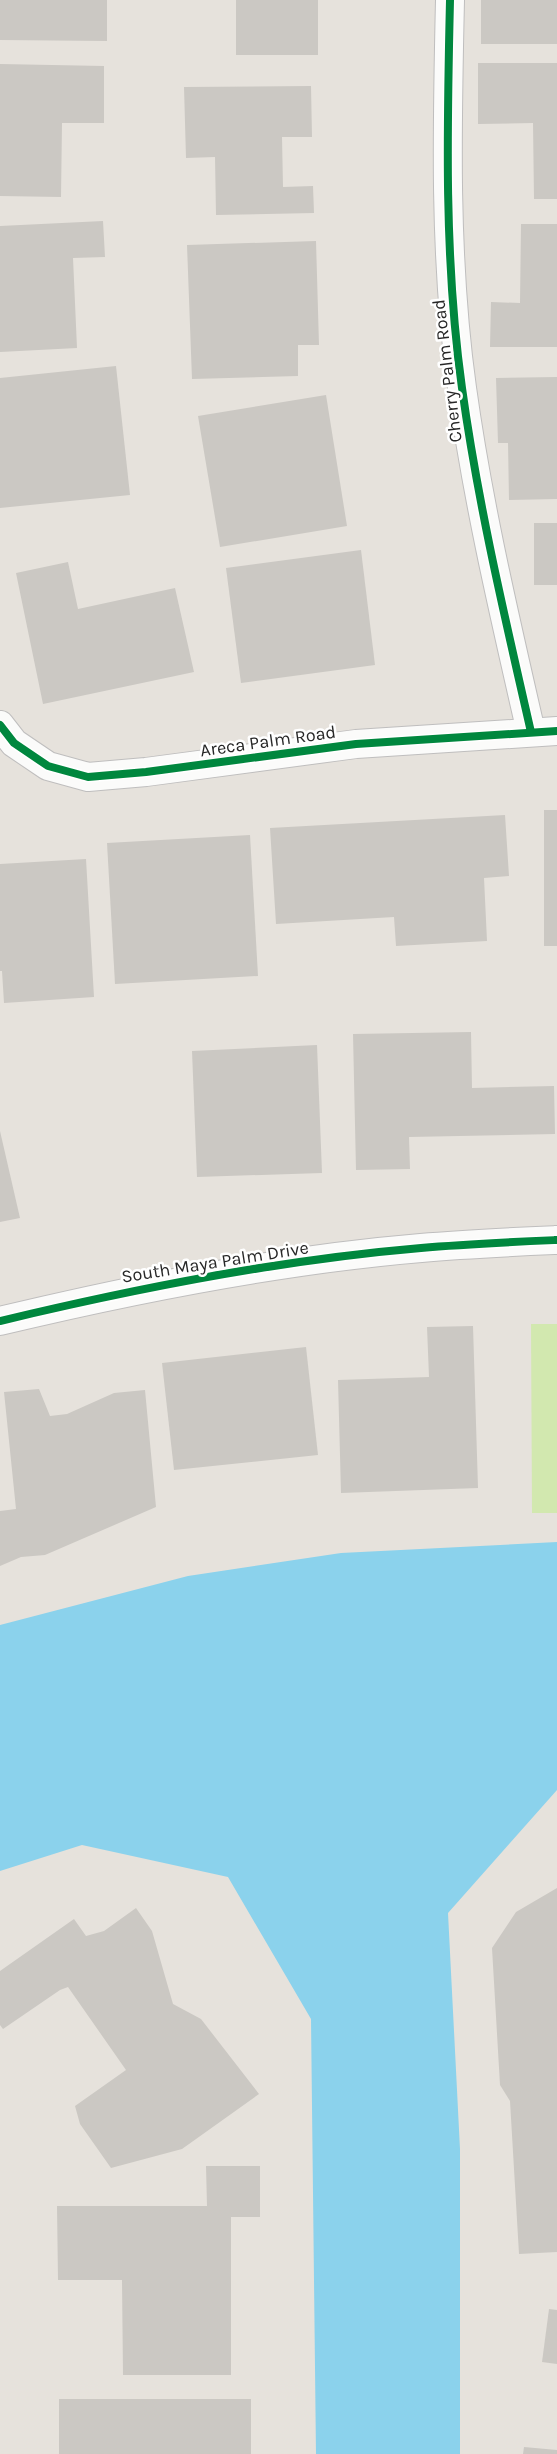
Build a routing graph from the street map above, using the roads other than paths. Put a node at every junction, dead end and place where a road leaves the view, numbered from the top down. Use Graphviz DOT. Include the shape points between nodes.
graph roads {
  1 [pos="450,0"];
  2 [pos="0,725"];
  3 [pos="544,731"];
  4 [pos="557,1240"];
  5 [pos="0,1321"];
  1 -- 3 [label="street, Cherry Palm Road" via="447,151 452,293 462,387 484,527"];
  2 -- 3 [label="street, Areca Palm Road" via="14,743 48,766 88,777 356,744"];
  4 -- 5 [label="street, South Maya Palm Drive" via="420,1248 266,1267 113,1294"];
}
